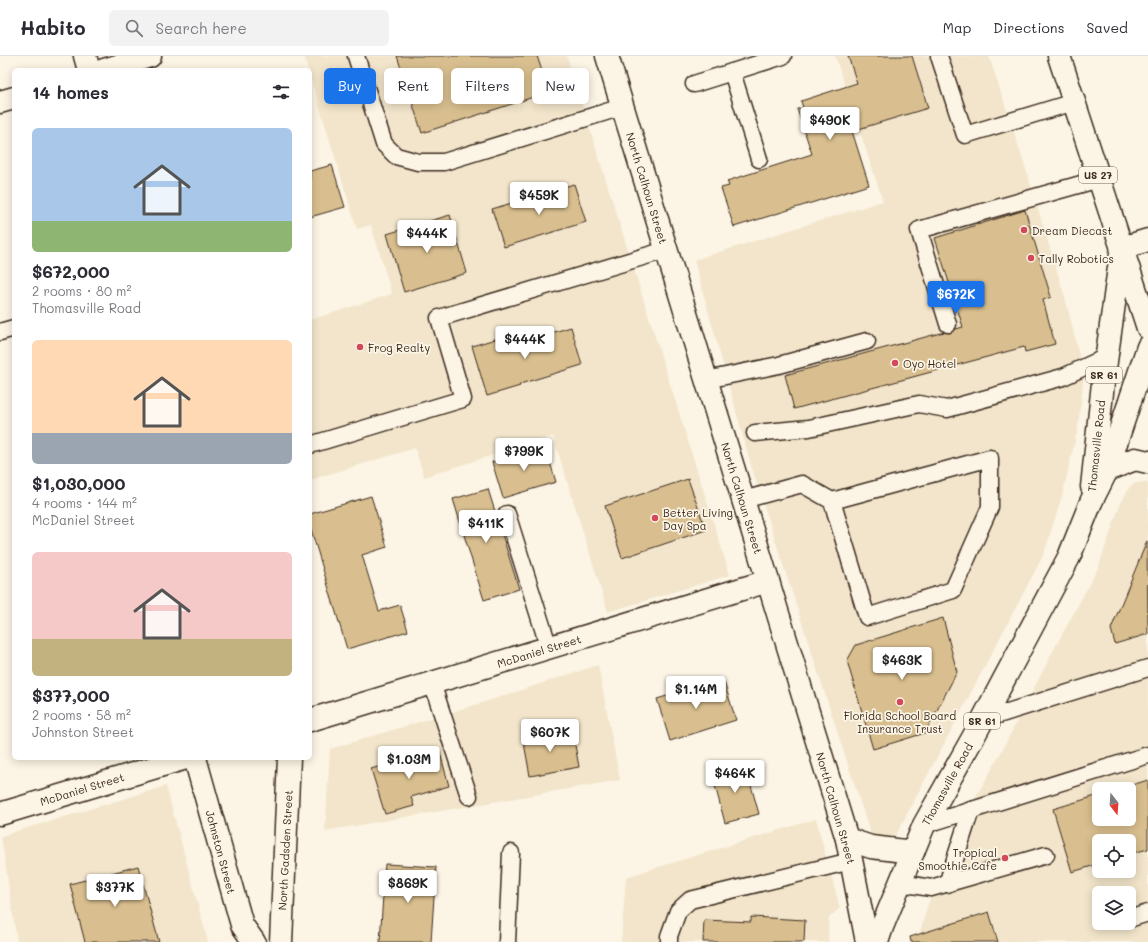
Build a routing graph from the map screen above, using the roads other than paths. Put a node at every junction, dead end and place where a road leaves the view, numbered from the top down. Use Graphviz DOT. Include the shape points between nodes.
graph roads {
  1 [pos="84,56"];
  2 [pos="150,56"];
  3 [pos="356,56"];
  4 [pos="607,56"];
  5 [pos="783,56"];
  6 [pos="939,56"];
  7 [pos="1059,56"];
  8 [pos="88,68"];
  9 [pos="111,68"];
  10 [pos="732,72"];
  11 [pos="694,84"];
  12 [pos="12,99"];
  13 [pos="0,102"];
  14 [pos="1074,102"];
  15 [pos="622,107"];
  16 [pos="760,159"];
  17 [pos="1099,178"];
  18 [pos="1148,240"];
  19 [pos="1122,248"];
  20 [pos="666,250"];
  21 [pos="948,324"];
  22 [pos="1148,328"];
  23 [pos="12,329"];
  24 [pos="0,332"];
  25 [pos="867,341"];
  26 [pos="1148,346"];
  27 [pos="1106,357"];
  28 [pos="706,380"];
  29 [pos="755,433"];
  30 [pos="312,444"];
  31 [pos="1148,462"];
  32 [pos="1107,470"];
  33 [pos="743,500"];
  34 [pos="832,501"];
  35 [pos="1091,502"];
  36 [pos="507,514"];
  37 [pos="768,581"];
  38 [pos="549,648"];
  39 [pos="1148,668"];
  40 [pos="432,683"];
  41 [pos="312,719"];
  42 [pos="982,720"];
  43 [pos="1148,755"];
  44 [pos="179,760"];
  45 [pos="197,760"];
  46 [pos="289,760"];
  47 [pos="469,796"];
  48 [pos="971,810"];
  49 [pos="0,814"];
  50 [pos="924,825"];
  51 [pos="847,839"];
  52 [pos="913,852"];
  53 [pos="511,853"];
  54 [pos="1046,855"];
  55 [pos="851,861"];
  56 [pos="900,884"];
  57 [pos="947,884"];
  58 [pos="1148,913"];
  59 [pos="1136,917"];
  60 [pos="254,942"];
  61 [pos="281,942"];
  62 [pos="507,942"];
  63 [pos="669,942"];
  64 [pos="867,942"];
  65 [pos="877,942"];
  1 -- 8 [label="street"];
  2 -- 9 [label="street"];
  3 -- 15 [label="lane" via="384,144 396,156 418,162 444,162"];
  4 -- 15 [label="street, North Calhoun Street"];
  5 -- 10 [label="lane"];
  6 -- 14 [label="lane" via="965,135"];
  7 -- 14 [label="street, US 27"];
  10 -- 11 [label="lane"];
  10 -- 16 [label="lane"];
  12 -- 13 [label="street"];
  14 -- 17 [label="street, US 27"];
  15 -- 20 [label="street, North Calhoun Street"];
  17 -- 19 [label="street, US 27"];
  17 -- 21 [label="lane" via="919,230"];
  18 -- 19 [label="street"];
  19 -- 22 [label="street, US 27"];
  19 -- 27 [label="street, Thomasville Road / SR 61"];
  20 -- 28 [label="street, North Calhoun Street"];
  20 -- 30 [label="lane" via="439,318 463,399"];
  23 -- 24 [label="lane"];
  25 -- 28 [label="lane" via="779,365"];
  26 -- 32 [label="street, Thomasville Road / SR 61"];
  27 -- 29 [label="lane" via="1063,377 947,409 919,404 809,428"];
  27 -- 35 [label="street, Thomasville Road / SR 61"];
  28 -- 33 [label="street, North Calhoun Street"];
  31 -- 32 [label="street" via="1135,458"];
  32 -- 35 [label="street, Thomasville Road / SR 61"];
  33 -- 34 [label="lane" via="802,484"];
  33 -- 37 [label="street, North Calhoun Street"];
  34 -- 34 [label="lane" via="872,490 990,458 990,507 954,590 867,617"];
  35 -- 42 [label="street, Thomasville Road / SR 61" via="1069,557"];
  36 -- 38 [label="lane"];
  37 -- 38 [label="street, McDaniel Street"];
  37 -- 51 [label="street, North Calhoun Street"];
  38 -- 40 [label="street, McDaniel Street"];
  39 -- 42 [label="lane"];
  40 -- 41 [label="street, McDaniel Street"];
  40 -- 47 [label="lane"];
  42 -- 50 [label="street, Thomasville Road / SR 61"];
  43 -- 48 [label="lane"];
  44 -- 49 [label="street, McDaniel Street"];
  45 -- 60 [label="street, Johnston Street" via="242,925"];
  46 -- 61 [label="street, North Gadsden Street"];
  48 -- 50 [label="lane"];
  48 -- 57 [label="lane"];
  50 -- 52 [label="street, Thomasville Road / SR 61"];
  51 -- 52 [label="street" via="871,847"];
  51 -- 55 [label="street, North Calhoun Street"];
  52 -- 56 [label="street, Thomasville Road / SR 61"];
  53 -- 62 [label="lane"];
  54 -- 57 [label="lane"];
  55 -- 63 [label="lane" via="690,900 678,911"];
  55 -- 64 [label="street, North Calhoun Street"];
  56 -- 57 [label="lane" via="931,888"];
  56 -- 65 [label="street, Thomasville Road / SR 61"];
  58 -- 59 [label="lane"];
}
